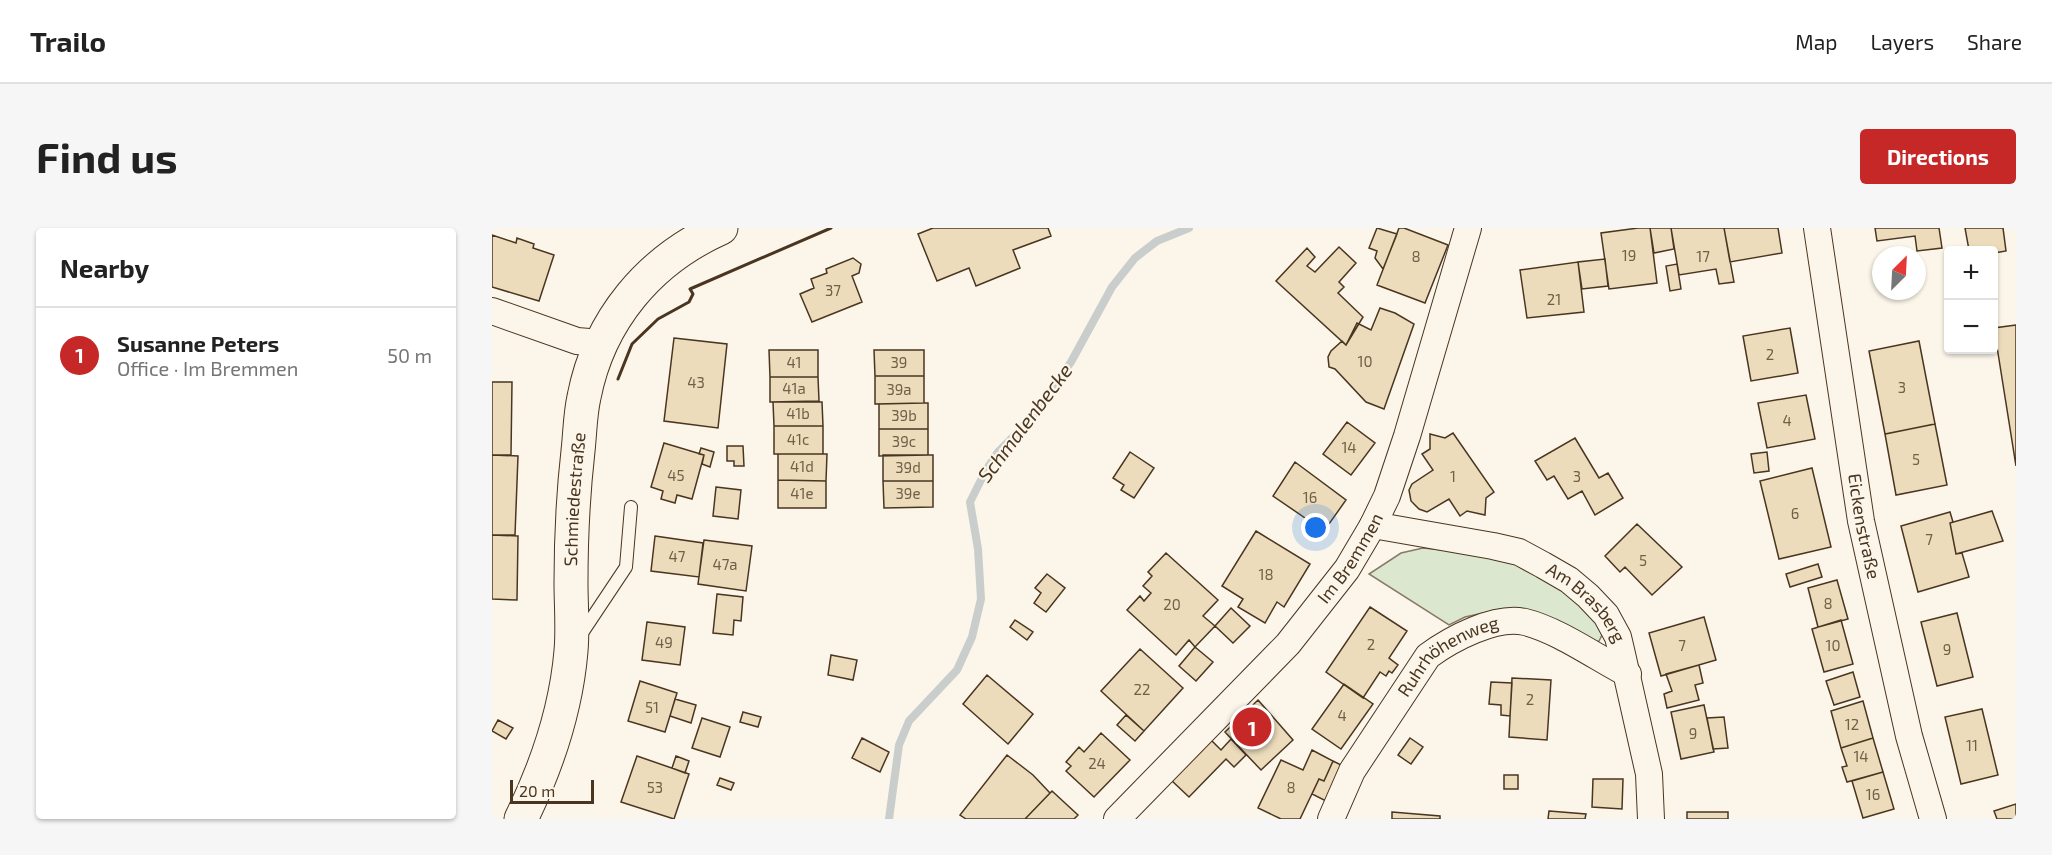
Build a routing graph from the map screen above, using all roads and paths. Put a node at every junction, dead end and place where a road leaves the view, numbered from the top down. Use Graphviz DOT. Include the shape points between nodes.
graph roads {
  1 [pos="721,228"];
  2 [pos="1468,228"];
  3 [pos="1817,228"];
  4 [pos="492,310"];
  5 [pos="601,343"];
  6 [pos="631,507"];
  7 [pos="1373,525"];
  8 [pos="571,649"];
  9 [pos="1628,674"];
  10 [pos="521,819"];
  11 [pos="1117,819"];
  12 [pos="1331,819"];
  13 [pos="1651,819"];
  14 [pos="1933,819"];
  1 -- 5 [label="main road, Schmiedestraße" via="662,264 615,316"];
  2 -- 7 [label="street, Im Bremmen" via="1407,436"];
  3 -- 14 [label="street, Eickenstraße" via="1861,521 1909,736"];
  4 -- 5 [label="street" via="577,341"];
  5 -- 8 [label="main road, Schmiedestraße" via="583,399 573,494"];
  6 -- 8 [label="lane" via="626,567"];
  7 -- 9 [label="street, Am Brasberg" via="1519,552 1569,580 1606,615 1618,638"];
  7 -- 11 [label="street, Im Bremmen" via="1347,569 1288,644"];
  8 -- 10 [label="main road, Schmiedestraße" via="553,742"];
  9 -- 12 [label="street, Ruhrhöhenweg" via="1525,622 1503,622 1445,643 1428,656 1352,771"];
  9 -- 13 [label="street, Am Brasberg" via="1649,774"];
}
